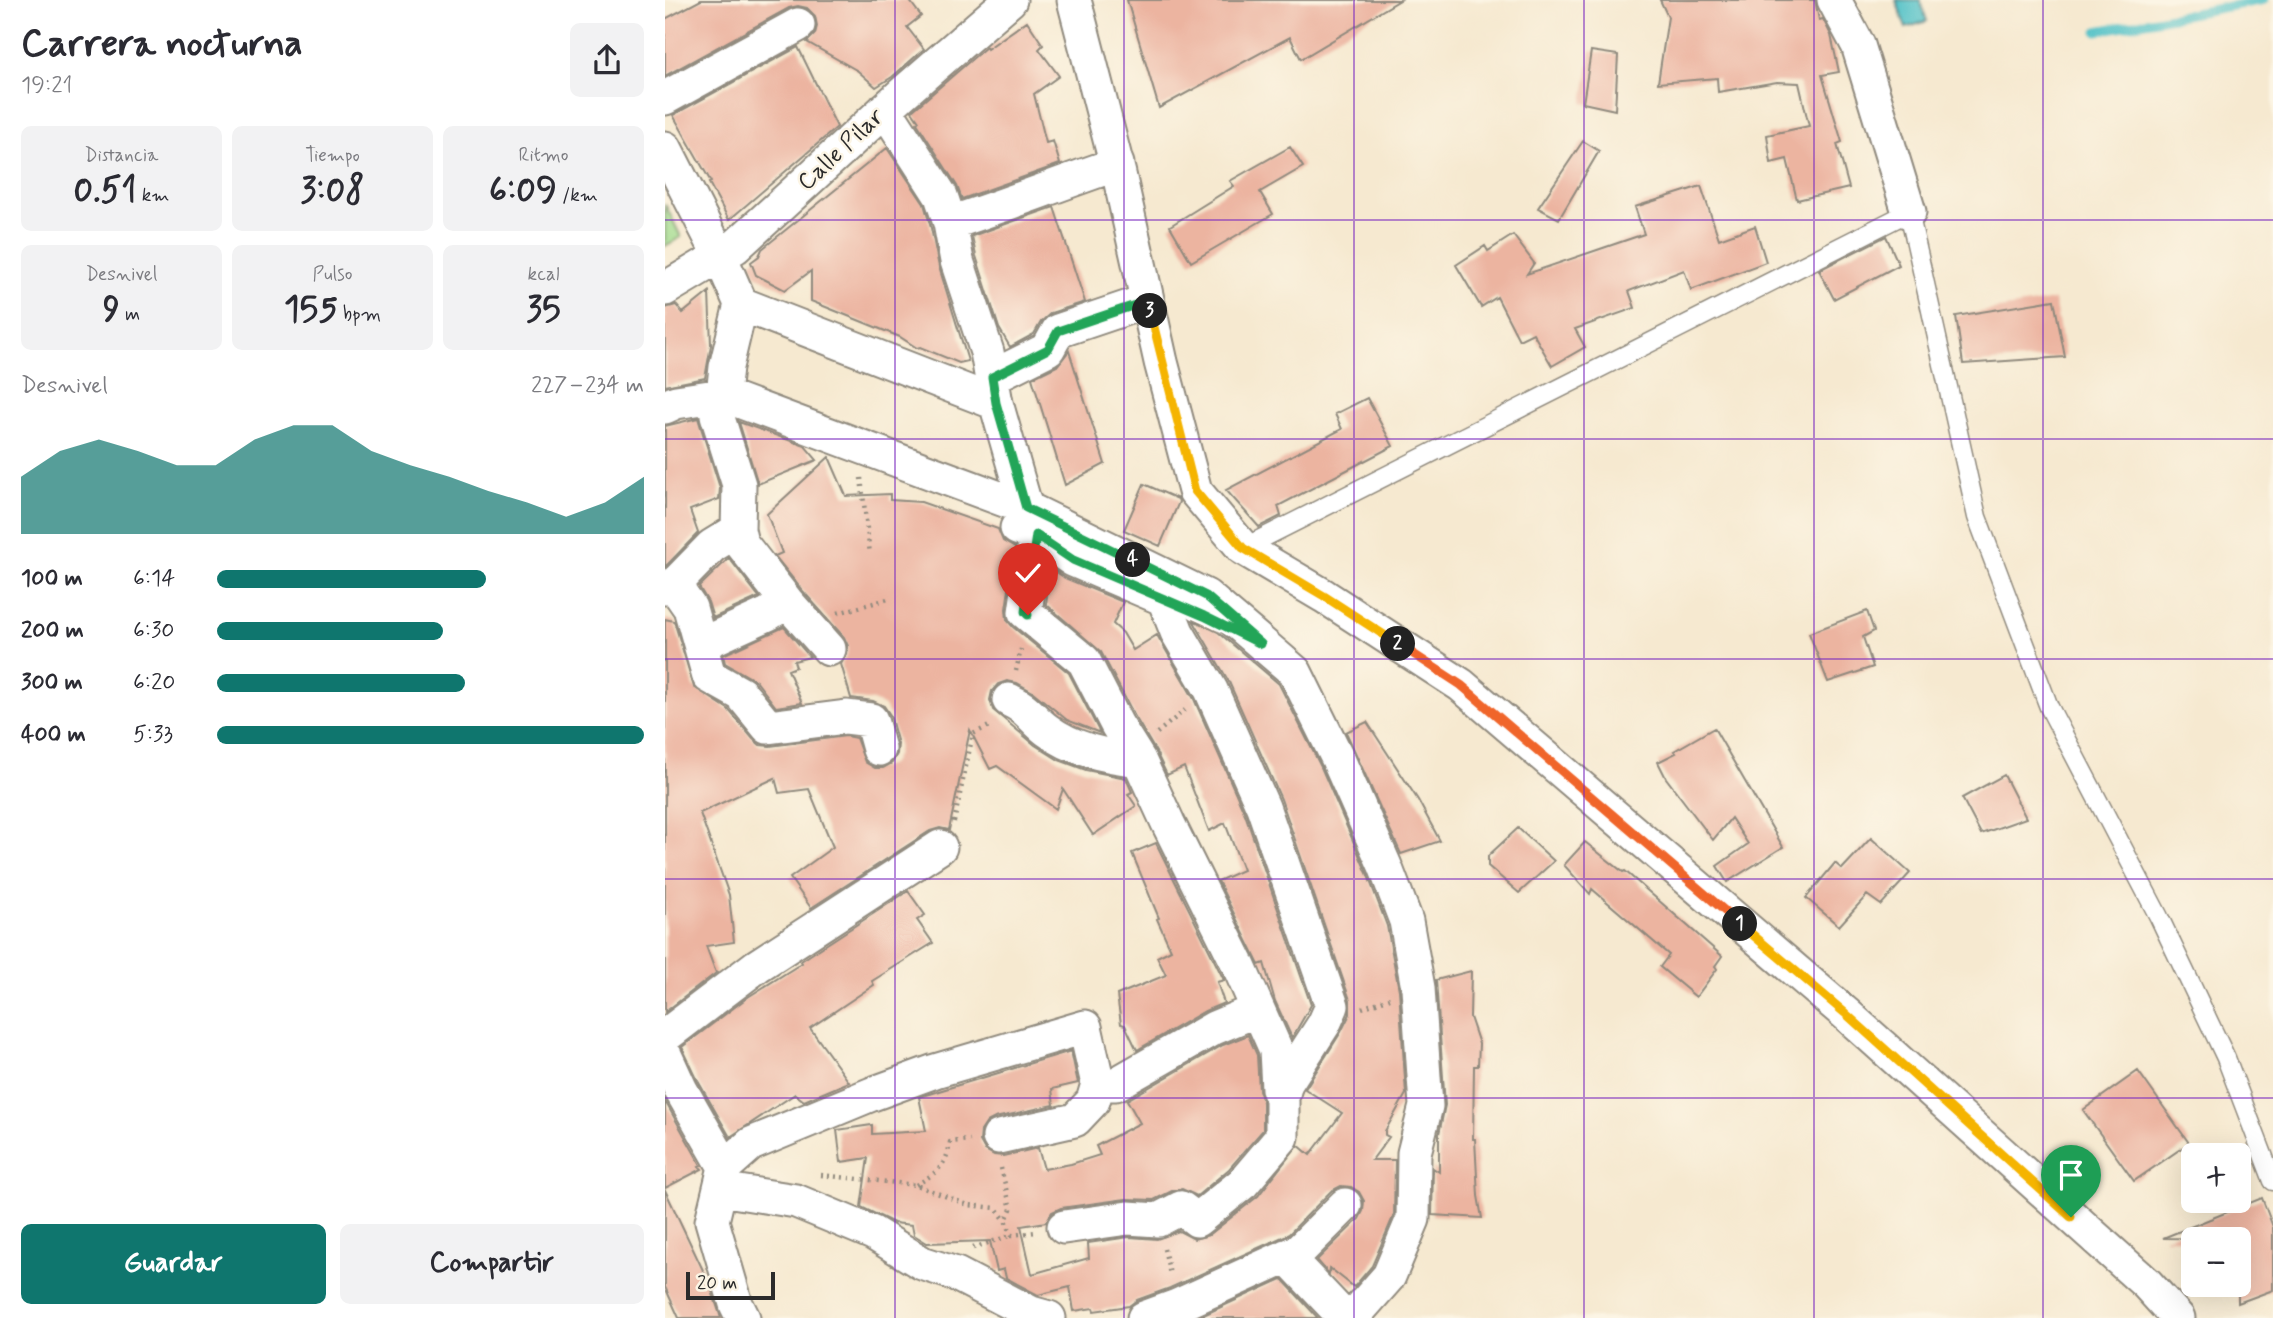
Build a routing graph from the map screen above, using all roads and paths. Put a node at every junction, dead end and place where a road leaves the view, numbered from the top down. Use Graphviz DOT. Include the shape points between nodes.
graph roads {
  1 [pos="1010,0"];
  2 [pos="1074,0"];
  3 [pos="1834,0"];
  4 [pos="798,24"];
  5 [pos="665,98"];
  6 [pos="885,109"];
  7 [pos="665,148"];
  8 [pos="1117,164"];
  9 [pos="1909,212"];
  10 [pos="950,223"];
  11 [pos="720,256"];
  12 [pos="665,289"];
  13 [pos="1147,301"];
  14 [pos="741,304"];
  15 [pos="994,390"];
  16 [pos="723,395"];
  17 [pos="665,407"];
  18 [pos="785,418"];
  19 [pos="860,469"];
  20 [pos="1031,521"];
  21 [pos="738,530"];
  22 [pos="1243,548"];
  23 [pos="870,554"];
  24 [pos="669,586"];
  25 [pos="888,599"];
  26 [pos="1164,599"];
  27 [pos="1028,615"];
  28 [pos="808,626"];
  29 [pos="702,644"];
  30 [pos="1261,644"];
  31 [pos="1211,690"];
  32 [pos="1017,704"];
  33 [pos="879,749"];
  34 [pos="1136,755"];
  35 [pos="940,847"];
  36 [pos="1418,988"];
  37 [pos="1257,1010"];
  38 [pos="1328,1015"];
  39 [pos="665,1036"];
  40 [pos="665,1055"];
  41 [pos="1098,1084"];
  42 [pos="673,1093"];
  43 [pos="1283,1098"];
  44 [pos="996,1137"];
  45 [pos="814,1173"];
  46 [pos="723,1178"];
  47 [pos="2273,1181"];
  48 [pos="916,1185"];
  49 [pos="1345,1205"];
  50 [pos="1005,1220"];
  51 [pos="1158,1220"];
  52 [pos="1064,1227"];
  53 [pos="1286,1256"];
  54 [pos="1177,1306"];
  55 [pos="743,1318"];
  56 [pos="1049,1318"];
  57 [pos="1145,1318"];
  58 [pos="1345,1318"];
  59 [pos="1352,1318"];
  60 [pos="2178,1318"];
  1 -- 6 [label="street, Calle Pilar"];
  2 -- 8 [label="street"];
  3 -- 9 [label="street" via="1858,45"];
  4 -- 5 [label="street"];
  6 -- 10 [label="street" via="941,196"];
  6 -- 11 [label="street, Calle Pilar"];
  7 -- 11 [label="street"];
  8 -- 10 [label="street"];
  8 -- 13 [label="street"];
  9 -- 22 [label="lane"];
  9 -- 47 [label="lane" via="1977,517 2049,707 2159,917 2226,1058"];
  10 -- 15 [label="street"];
  11 -- 12 [label="street, Calle Pilar"];
  11 -- 14 [label="street"];
  13 -- 15 [label="street" via="1058,331 1048,349"];
  13 -- 22 [label="street" via="1195,491"];
  14 -- 15 [label="street"];
  14 -- 16 [label="street"];
  15 -- 20 [label="street"];
  16 -- 17 [label="street"];
  16 -- 18 [label="street"];
  16 -- 21 [label="street" via="717,415 739,485"];
  18 -- 19 [label="street" via="790,433"];
  18 -- 20 [label="street"];
  19 -- 20 [label="street"];
  19 -- 23 [label="path"];
  20 -- 26 [label="street" via="1073,560"];
  20 -- 27 [label="street"];
  20 -- 30 [label="street" via="1206,596"];
  21 -- 24 [label="street" via="712,546"];
  21 -- 28 [label="street" via="741,544"];
  22 -- 60 [label="street" via="1461,685 1845,1013 2147,1284"];
  24 -- 29 [label="street" via="690,608"];
  25 -- 28 [label="path" via="826,616"];
  26 -- 30 [label="street"];
  26 -- 31 [label="street" via="1177,632"];
  27 -- 32 [label="path"];
  27 -- 34 [label="street" via="1084,661"];
  28 -- 29 [label="street" via="768,614"];
  29 -- 33 [label="street" via="709,676 741,694 768,727 846,717 871,720"];
  30 -- 36 [label="street" via="1294,672 1338,758 1406,920"];
  31 -- 34 [label="path"];
  31 -- 38 [label="street" via="1263,807 1332,1006"];
  32 -- 34 [label="street" via="1059,739 1104,756"];
  32 -- 35 [label="path" via="973,734 949,844"];
  34 -- 37 [label="street"];
  35 -- 39 [label="street" via="757,966"];
  36 -- 38 [label="path" via="1339,1017"];
  36 -- 59 [label="street" via="1426,1106 1414,1153 1413,1219 1389,1276"];
  37 -- 41 [label="street" via="1214,1028 1116,1084"];
  37 -- 43 [label="street" via="1276,1050 1278,1089"];
  38 -- 43 [label="street" via="1286,1083"];
  40 -- 42 [label="street"];
  41 -- 44 [label="street" via="1093,1101 1075,1120"];
  41 -- 46 [label="street" via="1085,1027 935,1071 751,1144"];
  42 -- 46 [label="street"];
  43 -- 51 [label="street" via="1282,1136 1243,1183 1198,1220 1181,1208"];
  44 -- 48 [label="path" via="950,1142 948,1159"];
  44 -- 50 [label="path" via="1011,1209"];
  45 -- 48 [label="path"];
  46 -- 55 [label="street" via="712,1221"];
  46 -- 56 [label="street" via="796,1201 873,1233 922,1263"];
  48 -- 50 [label="path" via="968,1205 996,1208"];
  49 -- 53 [label="street" via="1300,1250"];
  50 -- 52 [label="path" via="1012,1235"];
  51 -- 52 [label="street" via="1128,1217"];
  51 -- 54 [label="path"];
  53 -- 54 [label="street"];
  53 -- 58 [label="street"];
  54 -- 57 [label="street"];
}
